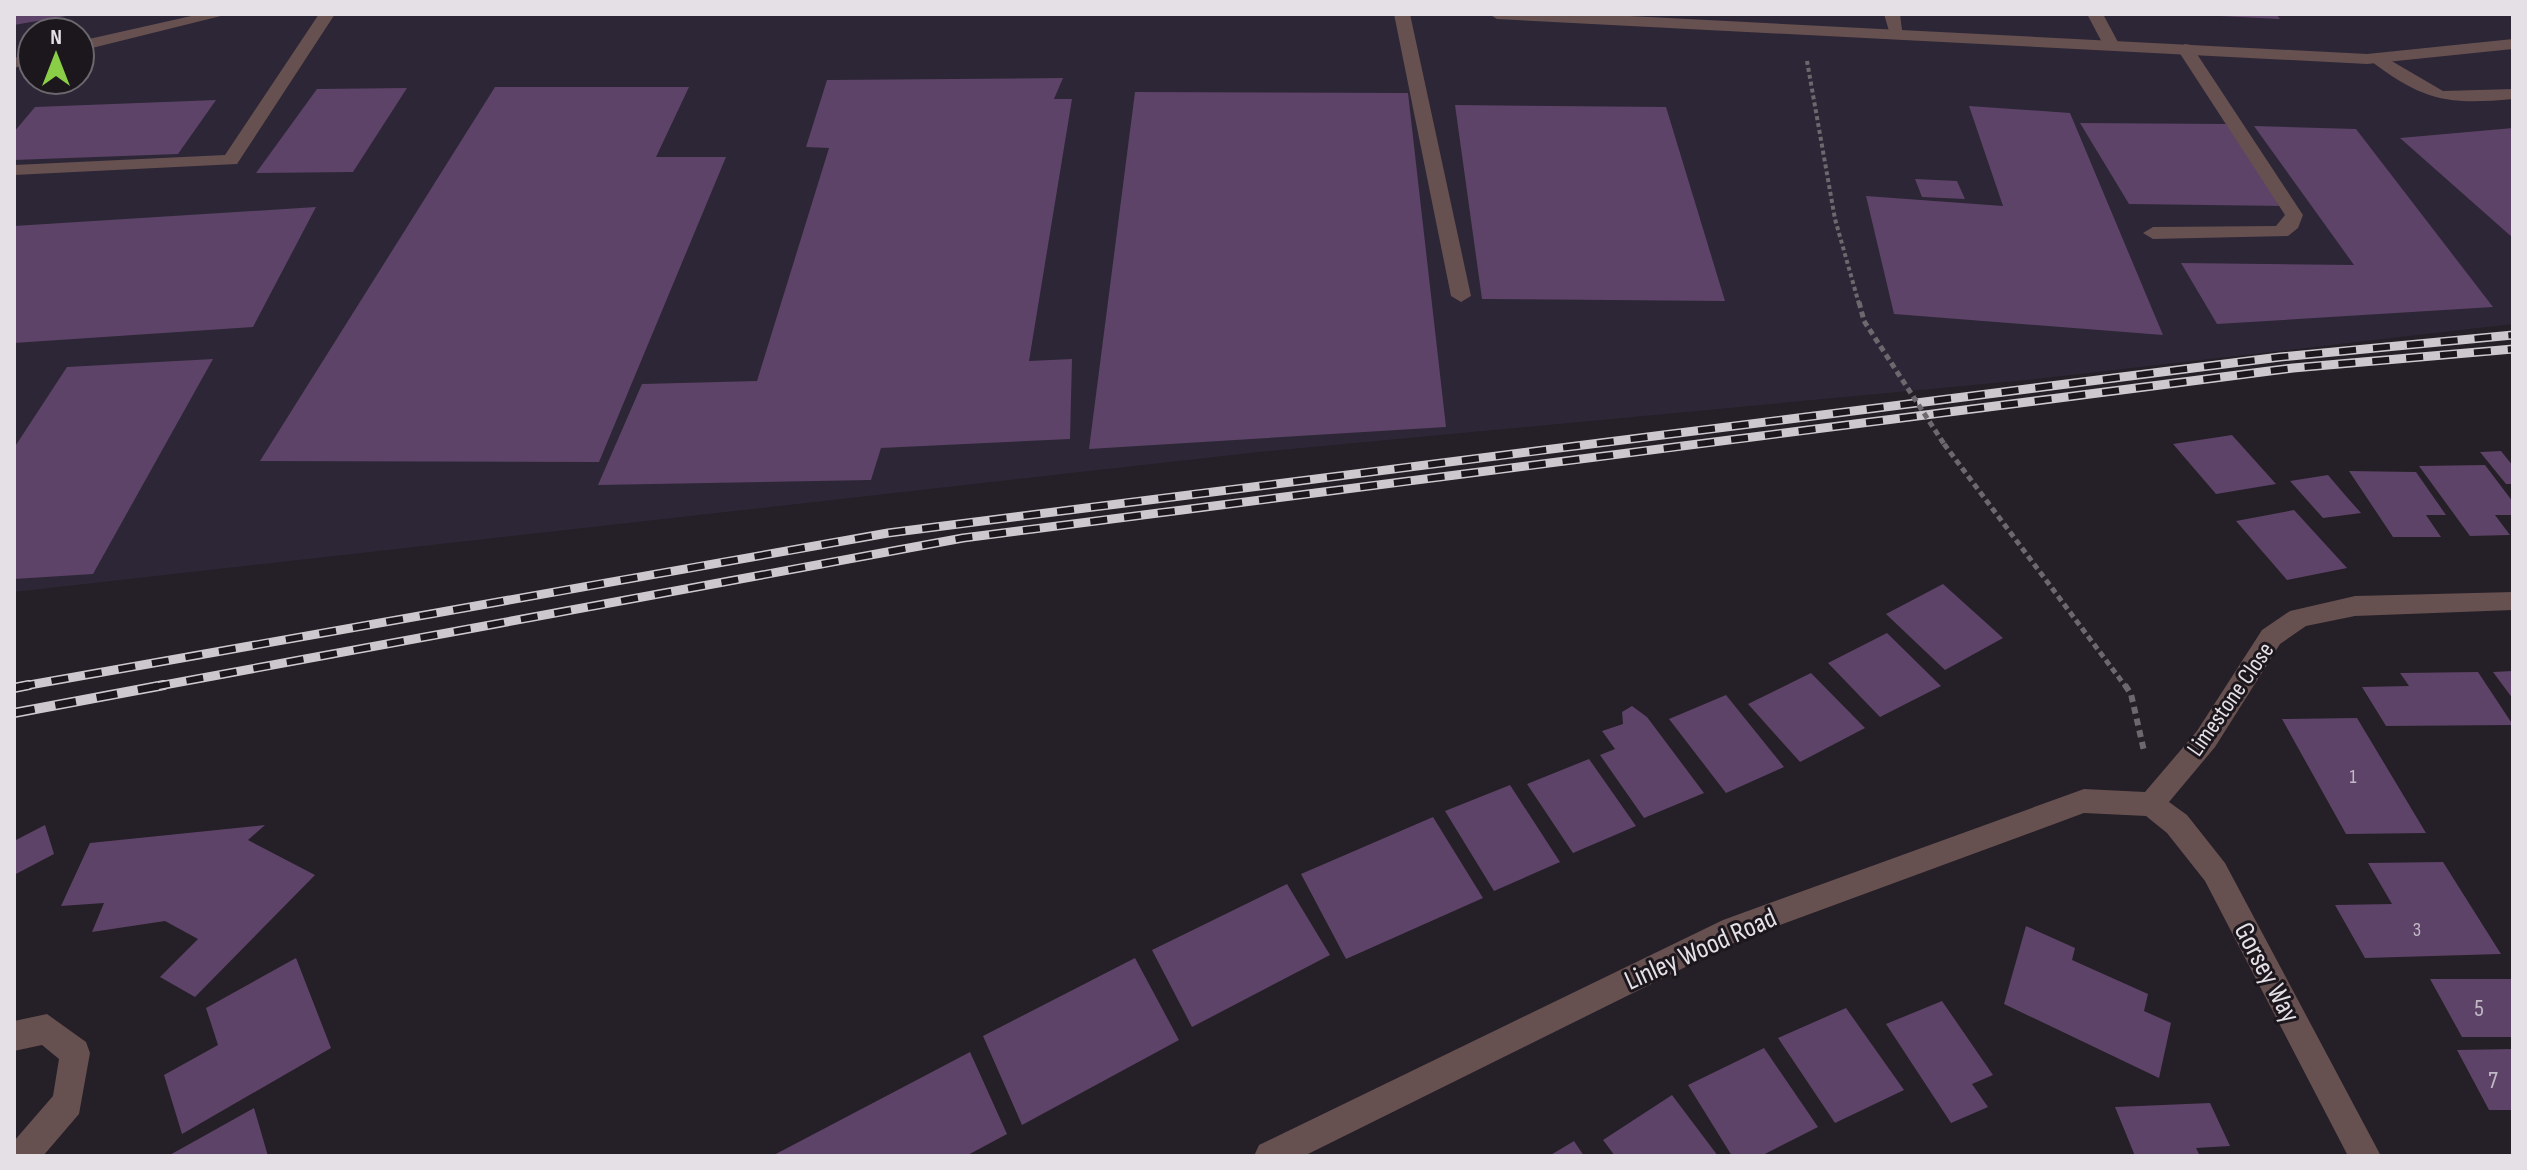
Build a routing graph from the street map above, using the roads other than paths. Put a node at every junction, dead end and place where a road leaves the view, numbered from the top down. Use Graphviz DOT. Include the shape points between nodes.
graph roads {
  1 [pos="221,14"];
  2 [pos="327,14"];
  3 [pos="1402,14"];
  4 [pos="1497,14"];
  5 [pos="1892,14"];
  6 [pos="2095,14"];
  7 [pos="1897,35"];
  8 [pos="96,42"];
  9 [pos="2111,44"];
  10 [pos="2513,44"];
  11 [pos="2185,49"];
  12 [pos="2378,58"];
  13 [pos="2513,94"];
  14 [pos="14,170"];
  15 [pos="2153,233"];
  16 [pos="1461,296"];
  17 [pos="2513,601"];
  18 [pos="2151,804"];
  19 [pos="14,1036"];
  20 [pos="24,1155"];
  21 [pos="1270,1156"];
  22 [pos="2365,1156"];
  1 -- 8 [label="street"];
  2 -- 14 [label="street" via="231,160"];
  3 -- 16 [label="street"];
  4 -- 7 [label="street"];
  5 -- 7 [label="street"];
  6 -- 9 [label="street"];
  7 -- 9 [label="street"];
  9 -- 11 [label="street"];
  10 -- 12 [label="street"];
  11 -- 12 [label="street"];
  11 -- 15 [label="street" via="2294,215 2281,232"];
  12 -- 13 [label="street" via="2435,97"];
  17 -- 18 [label="street, Limestone Close" via="2355,606 2299,618 2271,637 2206,739"];
  18 -- 21 [label="street, Linley Wood Road" via="2084,801 1733,929"];
  18 -- 22 [label="street, Gorsey Way" via="2177,824 2215,872"];
  19 -- 20 [label="street" via="47,1029 75,1053 68,1103"];
}
